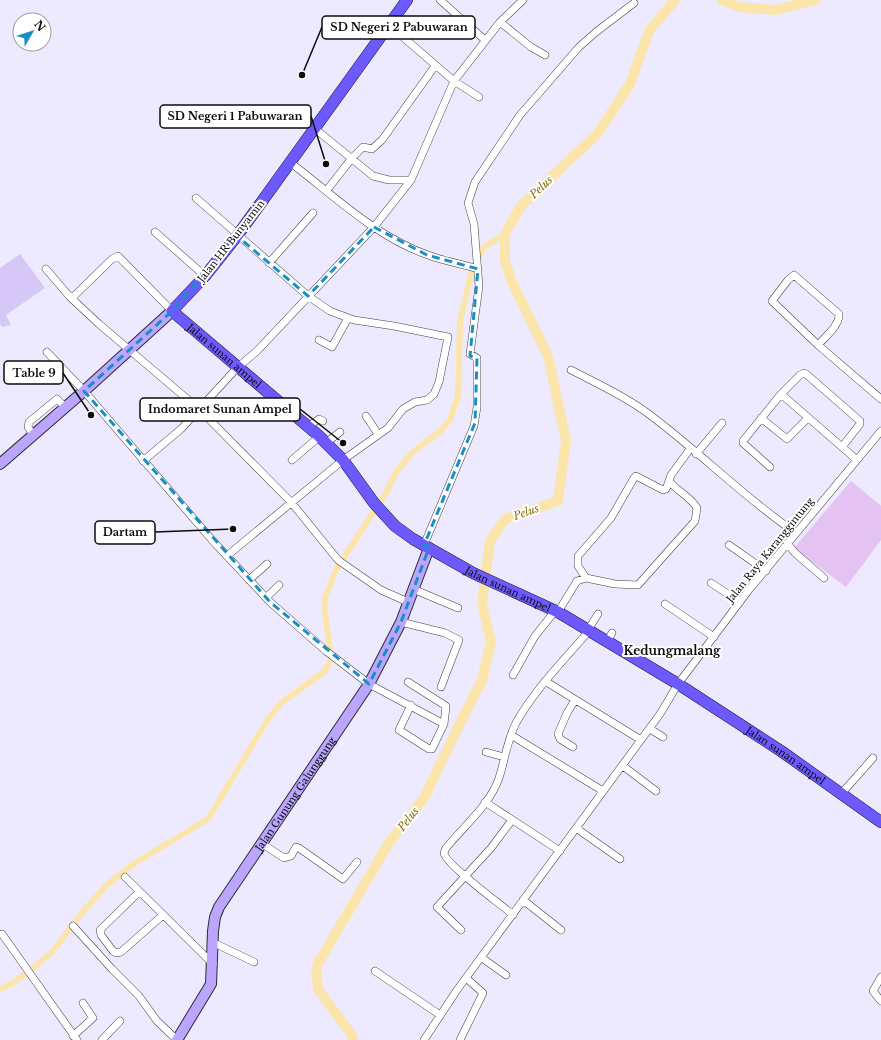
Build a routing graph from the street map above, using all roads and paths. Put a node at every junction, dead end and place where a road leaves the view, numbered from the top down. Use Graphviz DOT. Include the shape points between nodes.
graph roads {
  1 [pos="407,0"];
  2 [pos="440,0"];
  3 [pos="518,1"];
  4 [pos="634,4"];
  5 [pos="500,22"];
  6 [pos="389,25"];
  7 [pos="485,40"];
  8 [pos="545,55"];
  9 [pos="435,66"];
  10 [pos="454,81"];
  11 [pos="479,97"];
  12 [pos="314,128"];
  13 [pos="352,158"];
  14 [pos="290,163"];
  15 [pos="411,180"];
  16 [pos="327,190"];
  17 [pos="196,198"];
  18 [pos="313,213"];
  19 [pos="374,227"];
  20 [pos="155,232"];
  21 [pos="237,236"];
  22 [pos="269,262"];
  23 [pos="46,269"];
  24 [pos="478,269"];
  25 [pos="205,276"];
  26 [pos="308,296"];
  27 [pos="72,298"];
  28 [pos="172,311"];
  29 [pos="348,318"];
  30 [pos="319,340"];
  31 [pos="818,345"];
  32 [pos="128,350"];
  33 [pos="47,352"];
  34 [pos="238,367"];
  35 [pos="571,370"];
  36 [pos="84,391"];
  37 [pos="781,394"];
  38 [pos="881,399"];
  39 [pos="199,409"];
  40 [pos="366,416"];
  41 [pos="761,418"];
  42 [pos="808,418"];
  43 [pos="323,421"];
  44 [pos="722,423"];
  45 [pos="309,426"];
  46 [pos="881,431"];
  47 [pos="340,432"];
  48 [pos="378,434"];
  49 [pos="323,440"];
  50 [pos="842,447"];
  51 [pos="690,449"];
  52 [pos="696,454"];
  53 [pos="292,460"];
  54 [pos="342,460"];
  55 [pos="857,460"];
  56 [pos="143,461"];
  57 [pos="0,464"];
  58 [pos="770,467"];
  59 [pos="669,481"];
  60 [pos="291,502"];
  61 [pos="796,533"];
  62 [pos="787,543"];
  63 [pos="729,545"];
  64 [pos="427,546"];
  65 [pos="228,555"];
  66 [pos="267,564"];
  67 [pos="766,570"];
  68 [pos="586,578"];
  69 [pos="824,578"];
  70 [pos="249,580"];
  71 [pos="711,583"];
  72 [pos="279,585"];
  73 [pos="413,589"];
  74 [pos="266,598"];
  75 [pos="408,602"];
  76 [pos="740,602"];
  77 [pos="665,604"];
  78 [pos="458,608"];
  79 [pos="557,612"];
  80 [pos="598,614"];
  81 [pos="401,622"];
  82 [pos="589,630"];
  83 [pos="714,637"];
  84 [pos="513,675"];
  85 [pos="545,681"];
  86 [pos="408,682"];
  87 [pos="369,684"];
  88 [pos="678,684"];
  89 [pos="441,687"];
  90 [pos="575,700"];
  91 [pos="411,705"];
  92 [pos="444,724"];
  93 [pos="650,729"];
  94 [pos="511,735"];
  95 [pos="663,737"];
  96 [pos="641,740"];
  97 [pos="573,747"];
  98 [pos="486,752"];
  99 [pos="504,756"];
  100 [pos="873,758"];
  101 [pos="623,766"];
  102 [pos="603,791"];
  103 [pos="656,792"];
  104 [pos="841,794"];
  105 [pos="485,802"];
  106 [pos="512,820"];
  107 [pos="881,822"];
  108 [pos="576,828"];
  109 [pos="261,843"];
  110 [pos="560,851"];
  111 [pos="620,859"];
  112 [pos="357,862"];
  113 [pos="464,875"];
  114 [pos="125,877"];
  115 [pos="140,892"];
  116 [pos="523,900"];
  117 [pos="163,915"];
  118 [pos="514,915"];
  119 [pos="74,926"];
  120 [pos="461,930"];
  121 [pos="561,930"];
  122 [pos="2,934"];
  123 [pos="212,942"];
  124 [pos="482,958"];
  125 [pos="254,962"];
  126 [pos="213,964"];
  127 [pos="375,971"];
  128 [pos="506,975"];
  129 [pos="881,977"];
  130 [pos="466,978"];
  131 [pos="881,1001"];
  132 [pos="83,1003"];
  133 [pos="440,1014"];
  134 [pos="120,1021"];
  135 [pos="75,1038"];
  136 [pos="102,1040"];
  137 [pos="177,1040"];
  138 [pos="424,1040"];
  139 [pos="460,1040"];
  1 -- 6 [label="main road, Jalan HR Bunyamin"];
  2 -- 7 [label="street"];
  3 -- 5 [label="street"];
  4 -- 24 [label="street" via="579,47 520,115 475,182 468,203 474,224"];
  5 -- 7 [label="street"];
  5 -- 8 [label="street"];
  6 -- 9 [label="street"];
  6 -- 12 [label="main road, Jalan HR Bunyamin"];
  7 -- 10 [label="street"];
  9 -- 10 [label="street"];
  9 -- 13 [label="street" via="382,140 372,149 363,147"];
  10 -- 11 [label="street"];
  10 -- 15 [label="street"];
  12 -- 13 [label="street"];
  12 -- 14 [label="main road, Jalan HR Bunyamin"];
  13 -- 15 [label="street" via="373,176 389,180"];
  13 -- 16 [label="street"];
  14 -- 16 [label="street"];
  14 -- 21 [label="main road, Jalan HR Bunyamin"];
  15 -- 19 [label="street"];
  16 -- 19 [label="street"];
  17 -- 21 [label="street"];
  18 -- 22 [label="street"];
  19 -- 24 [label="street" via="427,255"];
  19 -- 26 [label="street"];
  20 -- 25 [label="street"];
  21 -- 22 [label="street"];
  21 -- 25 [label="main road, Jalan HR Bunyamin"];
  22 -- 26 [label="street"];
  23 -- 27 [label="street"];
  24 -- 64 [label="street" via="479,286 470,354 477,358 475,423"];
  25 -- 28 [label="main road, Jalan HR Bunyamin"];
  26 -- 29 [label="street" via="330,311"];
  26 -- 34 [label="street" via="257,351"];
  27 -- 28 [label="street" via="118,256"];
  27 -- 32 [label="street"];
  28 -- 32 [label="street, Jalan HR Bunyamin"];
  28 -- 34 [label="main road, Jalan sunan ampel"];
  29 -- 30 [label="street" via="332,347"];
  29 -- 48 [label="street" via="448,337 434,394 427,400 415,402 403,409 388,428"];
  31 -- 31 [label="street" via="835,325 839,314 794,275 772,301"];
  31 -- 38 [label="street"];
  32 -- 36 [label="street, Jalan HR Bunyamin"];
  32 -- 39 [label="street"];
  33 -- 36 [label="street"];
  34 -- 39 [label="street"];
  34 -- 45 [label="main road, Jalan sunan ampel"];
  35 -- 51 [label="street" via="633,403 660,422"];
  36 -- 56 [label="street"];
  36 -- 57 [label="street, Jalan HR Bunyamin"];
  37 -- 41 [label="street"];
  37 -- 42 [label="street"];
  37 -- 50 [label="street" via="804,373 842,406 860,423"];
  39 -- 56 [label="street" via="181,429"];
  39 -- 60 [label="street"];
  40 -- 48 [label="street"];
  41 -- 42 [label="street" via="787,439"];
  41 -- 58 [label="street" via="744,438 743,443"];
  42 -- 50 [label="street"];
  43 -- 45 [label="street" via="319,419"];
  44 -- 52 [label="street"];
  45 -- 49 [label="main road, Jalan sunan ampel"];
  46 -- 55 [label="street, Jalan Raya Karanggintung"];
  47 -- 49 [label="street"];
  48 -- 54 [label="street"];
  49 -- 53 [label="street"];
  49 -- 54 [label="main road, Jalan sunan ampel"];
  50 -- 55 [label="street"];
  51 -- 52 [label="street"];
  51 -- 59 [label="street"];
  52 -- 61 [label="street" via="767,513"];
  54 -- 60 [label="street"];
  54 -- 64 [label="main road, Jalan sunan ampel" via="382,512 396,526"];
  55 -- 61 [label="street, Jalan Raya Karanggintung"];
  56 -- 65 [label="street"];
  59 -- 68 [label="street" via="663,490 635,477 611,518 578,556 578,566"];
  59 -- 68 [label="street" via="674,488 694,502 697,508 695,521 638,585 615,584"];
  60 -- 65 [label="street"];
  60 -- 75 [label="street" via="345,566 381,590"];
  61 -- 62 [label="street, Jalan Raya Karanggintung"];
  62 -- 67 [label="street, Jalan Raya Karanggintung"];
  62 -- 69 [label="street"];
  63 -- 67 [label="street"];
  64 -- 73 [label="street, Jalan Gunung Galunggung"];
  64 -- 79 [label="main road, Jalan sunan ampel" via="473,573"];
  65 -- 70 [label="street"];
  66 -- 70 [label="street"];
  67 -- 76 [label="street, Jalan Raya Karanggintung"];
  68 -- 79 [label="street" via="578,581"];
  70 -- 74 [label="street"];
  71 -- 76 [label="street"];
  72 -- 74 [label="street"];
  73 -- 75 [label="street, Jalan Gunung Galunggung"];
  73 -- 78 [label="street"];
  74 -- 87 [label="street" via="326,651"];
  75 -- 81 [label="street, Jalan Gunung Galunggung"];
  76 -- 83 [label="street, Jalan Raya Karanggintung"];
  77 -- 83 [label="street"];
  79 -- 82 [label="main road, Jalan sunan ampel"];
  79 -- 84 [label="street" via="535,636"];
  80 -- 82 [label="street"];
  81 -- 87 [label="street, Jalan Gunung Galunggung"];
  81 -- 89 [label="street" via="445,633 459,640"];
  82 -- 85 [label="street"];
  82 -- 88 [label="main road, Jalan sunan ampel" via="610,638"];
  83 -- 88 [label="street, Jalan Raya Karanggintung"];
  85 -- 90 [label="street"];
  85 -- 94 [label="street"];
  86 -- 92 [label="street" via="446,706"];
  87 -- 91 [label="street"];
  87 -- 109 [label="street, Jalan Gunung Galunggung"];
  88 -- 93 [label="street, Jalan Raya Karanggintung"];
  88 -- 104 [label="main road, Jalan sunan ampel" via="781,751"];
  90 -- 96 [label="street"];
  90 -- 97 [label="street" via="558,734 560,739"];
  91 -- 92 [label="street"];
  91 -- 92 [label="street" via="399,730 429,749 434,747"];
  93 -- 95 [label="street"];
  93 -- 96 [label="street, Jalan Raya Karanggintung"];
  94 -- 99 [label="street"];
  94 -- 102 [label="street"];
  96 -- 101 [label="street, Jalan Raya Karanggintung"];
  98 -- 99 [label="street"];
  99 -- 105 [label="street" via="498,780"];
  100 -- 104 [label="street"];
  101 -- 102 [label="street, Jalan Raya Karanggintung"];
  101 -- 103 [label="street"];
  102 -- 108 [label="street, Jalan Raya Karanggintung"];
  104 -- 107 [label="main road, Jalan sunan ampel"];
  105 -- 106 [label="street"];
  105 -- 113 [label="street" via="444,853 445,858"];
  106 -- 110 [label="street"];
  106 -- 113 [label="street" via="491,848"];
  108 -- 110 [label="street, Jalan Raya Karanggintung"];
  108 -- 111 [label="street"];
  109 -- 112 [label="street" via="284,858 291,856 296,847 299,848 343,879"];
  109 -- 123 [label="street, Jalan Gunung Galunggung" via="219,908 215,917"];
  110 -- 116 [label="street, Jalan Raya Karanggintung"];
  113 -- 118 [label="street"];
  113 -- 120 [label="street" via="437,907"];
  114 -- 115 [label="street"];
  115 -- 117 [label="street"];
  115 -- 117 [label="street" via="100,930 101,935 116,953 121,952"];
  116 -- 118 [label="street, Jalan Raya Karanggintung"];
  116 -- 121 [label="street"];
  117 -- 126 [label="street"];
  118 -- 124 [label="street, Jalan Raya Karanggintung"];
  119 -- 137 [label="street" via="139,996 157,1021"];
  122 -- 135 [label="street"];
  123 -- 125 [label="street"];
  123 -- 126 [label="street, Jalan Gunung Galunggung"];
  124 -- 128 [label="street"];
  124 -- 130 [label="street, Jalan Raya Karanggintung"];
  126 -- 137 [label="street, Jalan Gunung Galunggung" via="212,984"];
  127 -- 133 [label="street"];
  129 -- 131 [label="street" via="873,991"];
  130 -- 133 [label="street, Jalan Raya Karanggintung"];
  130 -- 139 [label="street" via="483,993"];
  132 -- 135 [label="street" via="94,1017"];
  133 -- 138 [label="street, Jalan Raya Karanggintung"];
  134 -- 136 [label="street"];
}
